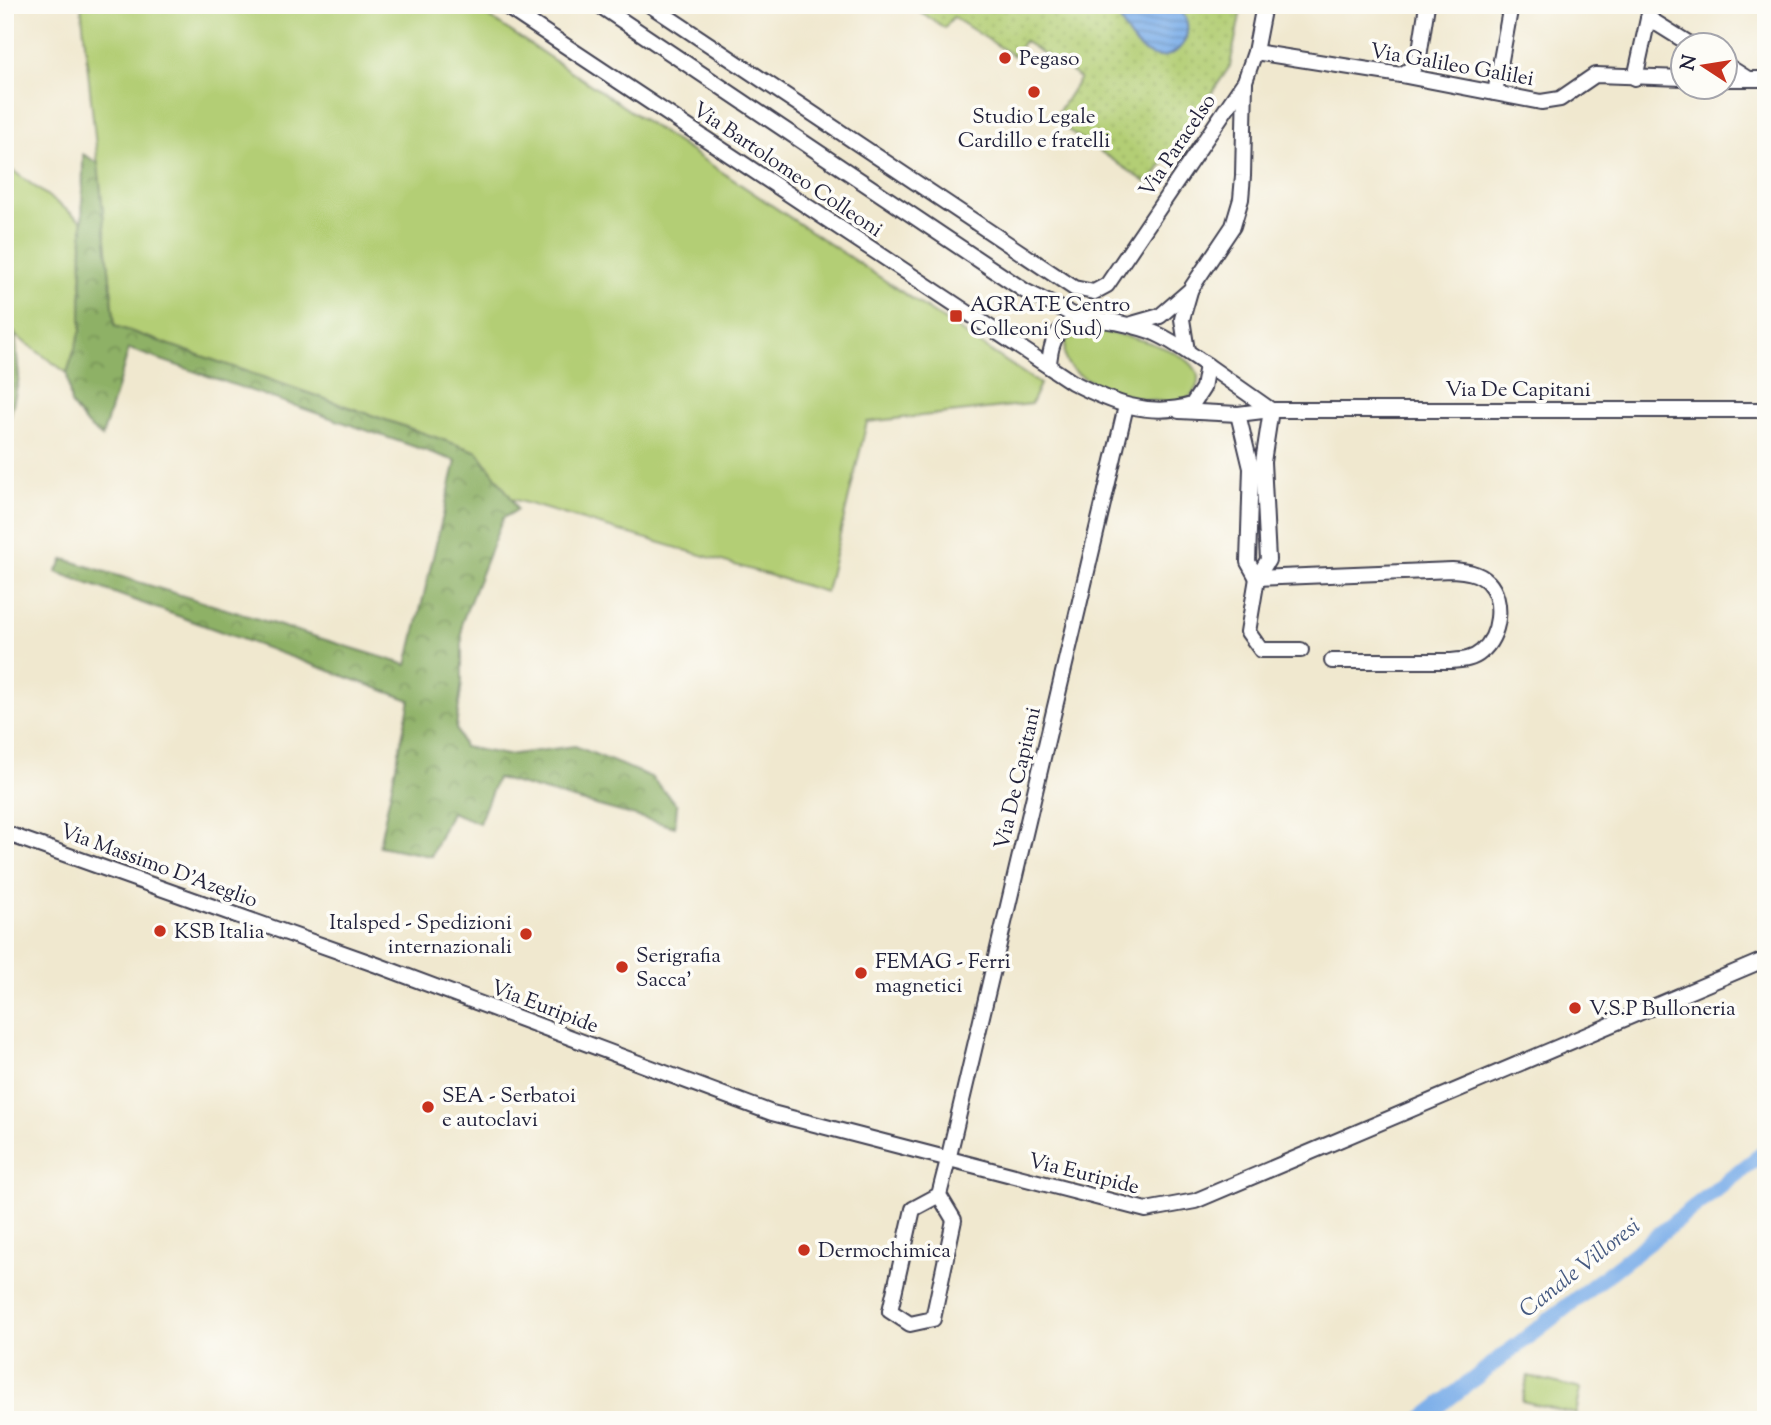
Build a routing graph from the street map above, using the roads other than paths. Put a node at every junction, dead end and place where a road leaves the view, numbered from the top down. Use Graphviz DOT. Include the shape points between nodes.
graph roads {
  1 [pos="504,5"];
  2 [pos="599,5"];
  3 [pos="650,5"];
  4 [pos="1264,5"];
  5 [pos="1427,5"];
  6 [pos="1511,5"];
  7 [pos="1650,12"];
  8 [pos="1675,32"];
  9 [pos="1255,52"];
  10 [pos="1740,74"];
  11 [pos="1401,75"];
  12 [pos="1635,78"];
  13 [pos="1670,78"];
  14 [pos="1740,79"];
  15 [pos="1748,79"];
  16 [pos="1766,79"];
  17 [pos="1245,80"];
  18 [pos="1495,93"];
  19 [pos="1190,290"];
  20 [pos="1082,319"];
  21 [pos="1130,325"];
  22 [pos="1187,351"];
  23 [pos="1207,365"];
  24 [pos="1049,366"];
  25 [pos="1126,406"];
  26 [pos="1271,410"];
  27 [pos="1766,410"];
  28 [pos="1172,411"];
  29 [pos="1238,414"];
  30 [pos="1257,578"];
  31 [pos="1301,650"];
  32 [pos="1332,661"];
  33 [pos="5,833"];
  34 [pos="1766,960"];
  35 [pos="377,965"];
  36 [pos="948,1160"];
  37 [pos="939,1195"];
  1 -- 24 [label="street, Via Bartolomeo Colleoni"];
  2 -- 20 [label="street, Via Bartolomeo Colleoni" via="1025,292"];
  3 -- 17 [label="street, Via Paracelso" via="1074,288 1094,292 1107,285"];
  4 -- 9 [label="street, Via Paracelso"];
  5 -- 11 [label="street" via="1419,57 1414,67"];
  6 -- 18 [label="street"];
  7 -- 8 [label="street"];
  7 -- 12 [label="street"];
  9 -- 11 [label="street, Via Galileo Galilei"];
  9 -- 17 [label="street, Via Paracelso"];
  10 -- 15 [label="street"];
  11 -- 18 [label="street, Via Galileo Galilei"];
  12 -- 13 [label="street, Via Galileo Galilei"];
  12 -- 18 [label="street, Via Galileo Galilei" via="1595,75 1560,99 1541,102"];
  14 -- 15 [label="street"];
  15 -- 16 [label="street"];
  17 -- 19 [label="street" via="1241,199 1233,226"];
  19 -- 21 [label="street, Via Bartolomeo Colleoni" via="1160,316"];
  19 -- 22 [label="street" via="1182,319"];
  20 -- 21 [label="street, Via Bartolomeo Colleoni"];
  20 -- 24 [label="street" via="1059,331 1050,349"];
  21 -- 22 [label="street, Via Bartolomeo Colleoni" via="1154,332"];
  22 -- 23 [label="street, Via Bartolomeo Colleoni"];
  23 -- 26 [label="street, Via Bartolomeo Colleoni"];
  23 -- 28 [label="street" via="1203,388 1192,405"];
  24 -- 25 [label="street, Via Bartolomeo Colleoni" via="1072,382"];
  25 -- 28 [label="street, Via Bartolomeo Colleoni"];
  25 -- 36 [label="street, Via De Capitani"];
  26 -- 27 [label="street, Via De Capitani"];
  26 -- 29 [label="street, Via De Capitani"];
  26 -- 30 [label="street" via="1263,463 1268,560"];
  28 -- 29 [label="street, Via De Capitani"];
  29 -- 30 [label="street" via="1251,468 1248,562"];
  30 -- 31 [label="street" via="1248,632 1261,650"];
  30 -- 32 [label="street" via="1452,570 1471,572 1495,594 1497,623 1492,638 1483,651 1469,659"];
  33 -- 35 [label="street, Via Massimo D'Azeglio"];
  34 -- 36 [label="street, Via Euripide" via="1195,1201 1146,1210"];
  35 -- 36 [label="street, Via Euripide" via="772,1113"];
  36 -- 37 [label="street, Via De Capitani"];
  37 -- 37 [label="street" via="913,1209 890,1311 910,1324 933,1319 954,1220"];
}
